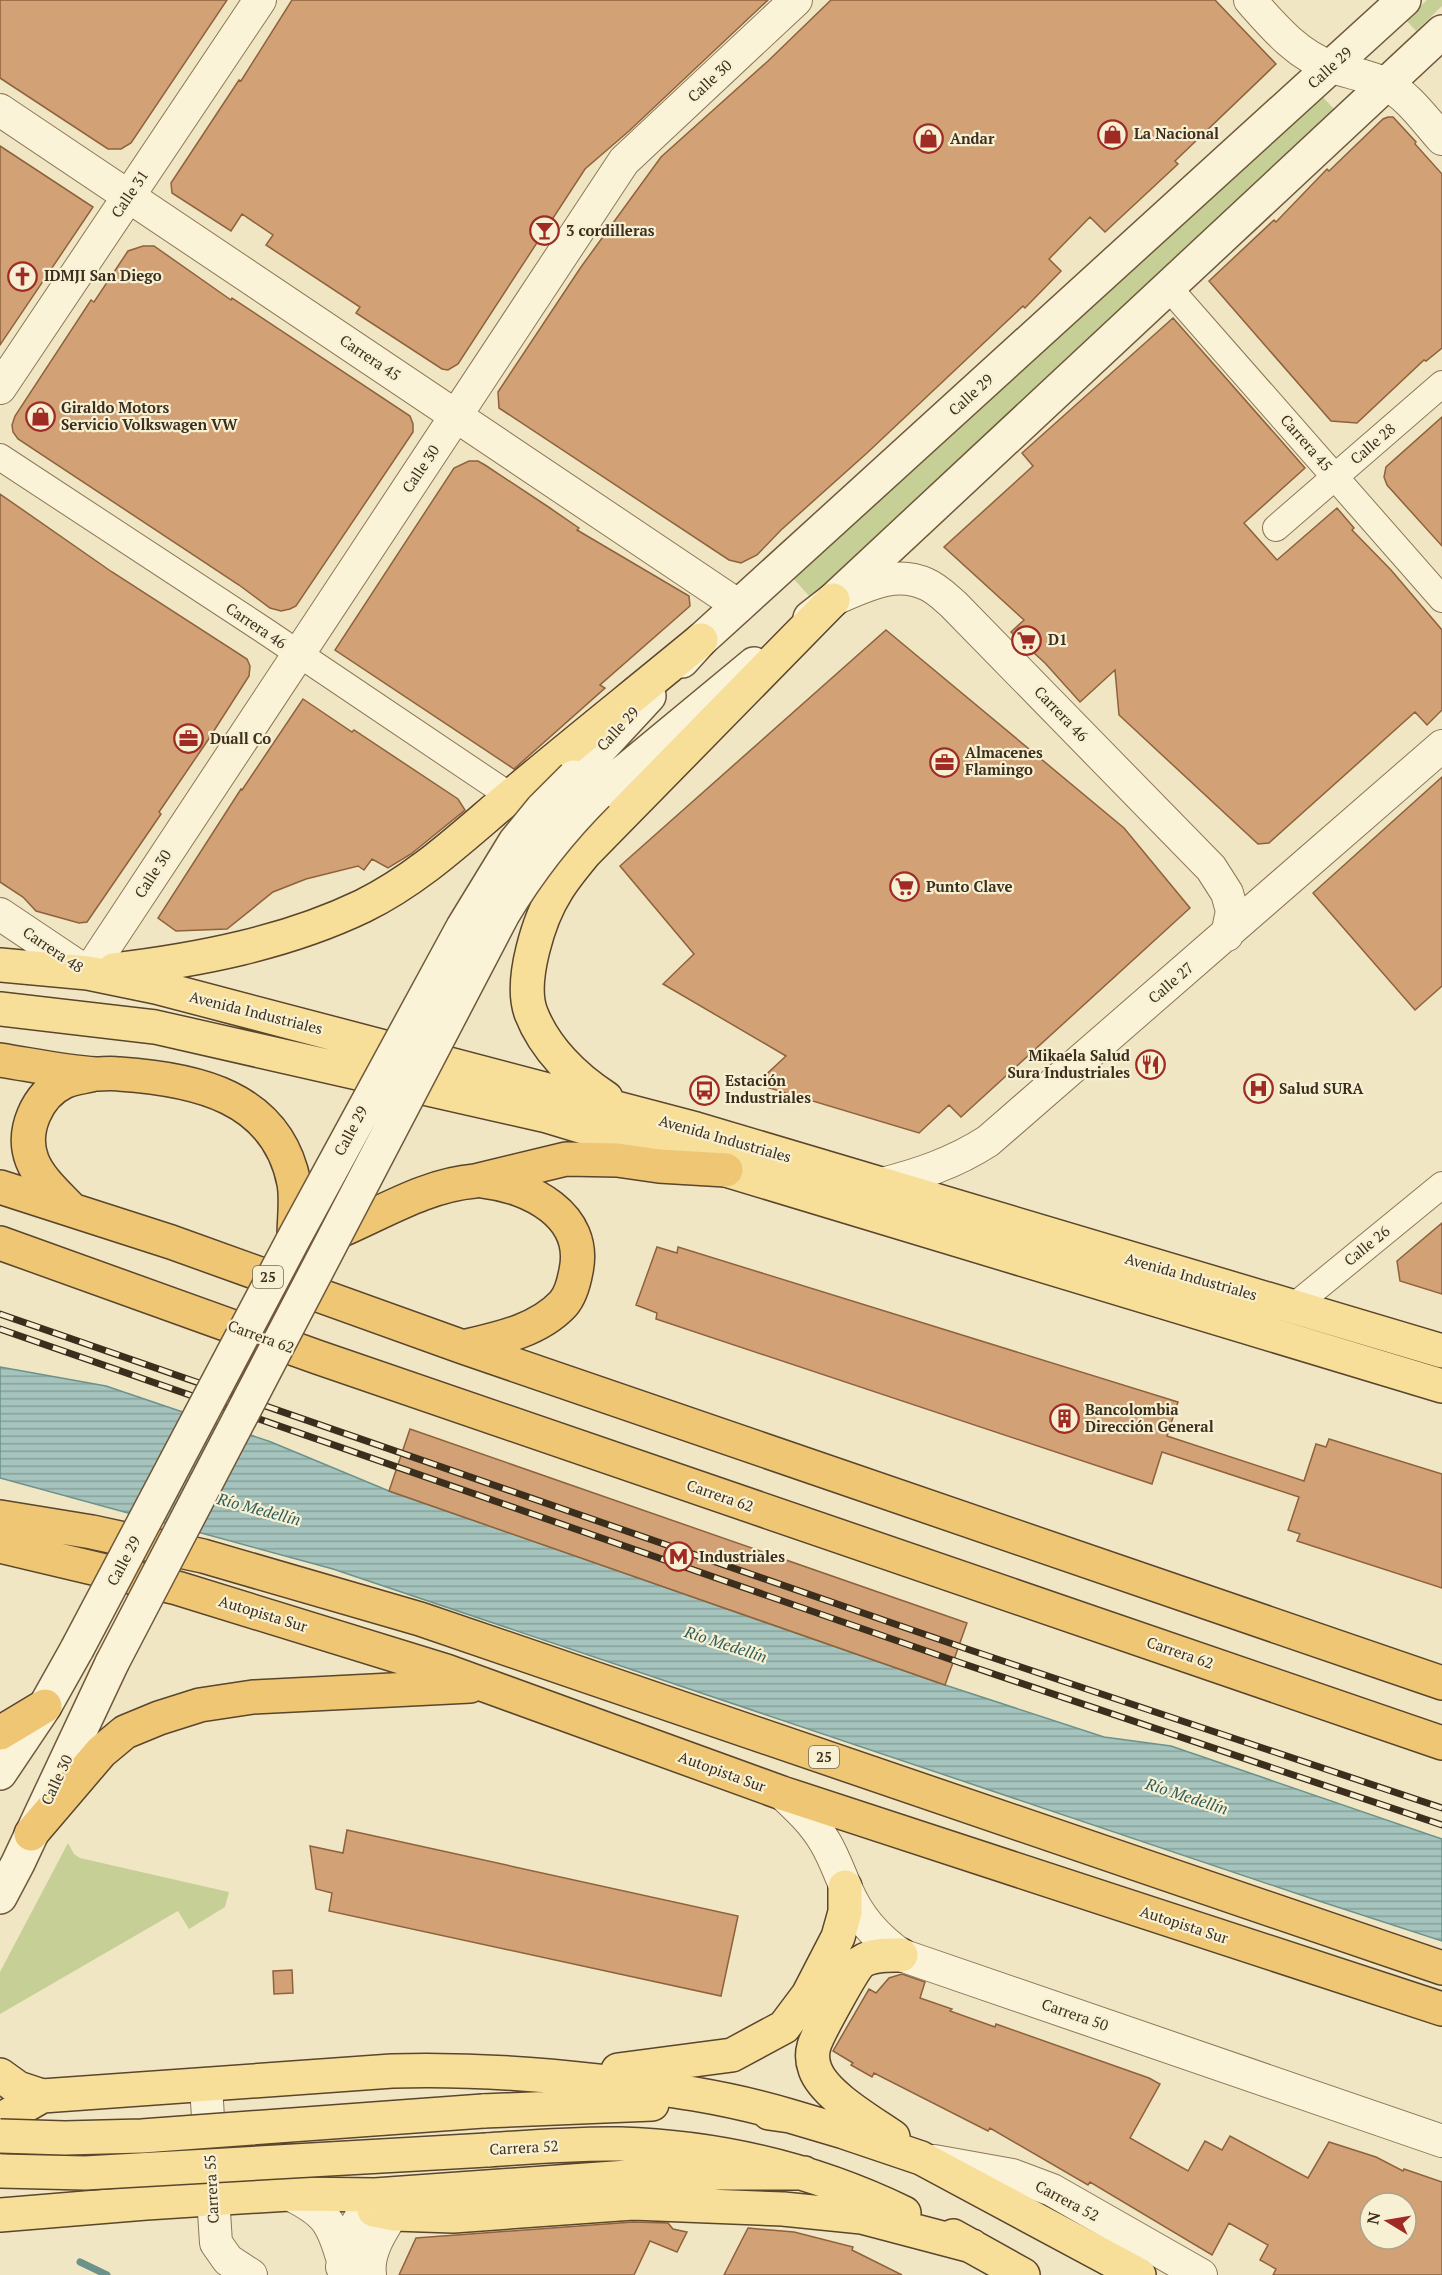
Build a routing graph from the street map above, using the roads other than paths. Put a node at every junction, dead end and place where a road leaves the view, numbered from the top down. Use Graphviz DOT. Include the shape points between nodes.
graph roads {
  1 [pos="260,0"];
  2 [pos="796,0"];
  3 [pos="1250,0"];
  4 [pos="1404,0"];
  5 [pos="1442,32"];
  6 [pos="1331,67"];
  7 [pos="1386,84"];
  8 [pos="0,111"];
  9 [pos="1442,139"];
  10 [pos="129,196"];
  11 [pos="1169,288"];
  12 [pos="1442,384"];
  13 [pos="0,388"];
  14 [pos="456,416"];
  15 [pos="0,458"];
  16 [pos="1335,477"];
  17 [pos="1276,528"];
  18 [pos="1442,598"];
  19 [pos="833,600"];
  20 [pos="739,606"];
  21 [pos="701,640"];
  22 [pos="298,654"];
  23 [pos="1442,746"];
  24 [pos="585,785"];
  25 [pos="510,796"];
  26 [pos="0,914"];
  27 [pos="0,930"];
  28 [pos="1227,935"];
  29 [pos="0,952"];
  30 [pos="0,965"];
  31 [pos="88,973"];
  32 [pos="0,1009"];
  33 [pos="0,1060"];
  34 [pos="96,1074"];
  35 [pos="622,1109"];
  36 [pos="726,1170"];
  37 [pos="476,1181"];
  38 [pos="878,1185"];
  39 [pos="1442,1185"];
  40 [pos="0,1187"];
  41 [pos="72,1210"];
  42 [pos="344,1229"];
  43 [pos="294,1238"];
  44 [pos="0,1243"];
  45 [pos="1293,1307"];
  46 [pos="463,1347"];
  47 [pos="1442,1351"];
  48 [pos="1442,1386"];
  49 [pos="0,1517"];
  50 [pos="0,1546"];
  51 [pos="112,1663"];
  52 [pos="1442,1683"];
  53 [pos="484,1685"];
  54 [pos="1320,1702"];
  55 [pos="45,1706"];
  56 [pos="1442,1722"];
  57 [pos="0,1732"];
  58 [pos="1442,1743"];
  59 [pos="0,1773"];
  60 [pos="782,1793"];
  61 [pos="31,1834"];
  62 [pos="845,1887"];
  63 [pos="0,1897"];
  64 [pos="1397,1952"];
  65 [pos="901,1955"];
  66 [pos="1442,1968"];
  67 [pos="1442,1974"];
  68 [pos="1442,2009"];
  69 [pos="0,2075"];
  70 [pos="554,2076"];
  71 [pos="206,2086"];
  72 [pos="42,2096"];
  73 [pos="790,2116"];
  74 [pos="0,2120"];
  75 [pos="0,2136"];
  76 [pos="1442,2141"];
  77 [pos="921,2158"];
  78 [pos="0,2171"];
  79 [pos="804,2174"];
  80 [pos="289,2194"];
  81 [pos="212,2199"];
  82 [pos="484,2201"];
  83 [pos="385,2203"];
  84 [pos="0,2215"];
  85 [pos="972,2246"];
  86 [pos="342,2268"];
  87 [pos="251,2275"];
  88 [pos="370,2275"];
  89 [pos="1023,2275"];
  90 [pos="1139,2275"];
  91 [pos="1201,2275"];
  1 -- 10 [label="street, Calle 31"];
  2 -- 14 [label="street, Calle 30" via="624,161"];
  3 -- 6 [label="street" via="1281,34"];
  4 -- 6 [label="main road, Calle 29"];
  5 -- 7 [label="main road, Calle 29"];
  6 -- 7 [label="street"];
  6 -- 20 [label="main road, Calle 29"];
  7 -- 9 [label="street"];
  7 -- 11 [label="main road, Calle 29"];
  8 -- 10 [label="street, Carrera 45"];
  10 -- 13 [label="street, Calle 31"];
  10 -- 14 [label="street, Carrera 45"];
  11 -- 16 [label="street, Carrera 45"];
  11 -- 19 [label="main road, Calle 29"];
  12 -- 16 [label="street, Calle 28"];
  14 -- 20 [label="street, Carrera 45"];
  14 -- 22 [label="street, Calle 30"];
  15 -- 22 [label="street, Carrera 46"];
  16 -- 17 [label="street, Calle 28"];
  16 -- 18 [label="street, Carrera 45"];
  19 -- 24 [label="main road, Calle 29"];
  19 -- 28 [label="street, Carrera 46" via="876,581 909,578 927,584 953,604 1211,868 1232,910"];
  19 -- 35 [label="main road" via="585,853 556,892 544,918 531,958 531,1013 547,1043 568,1069"];
  20 -- 21 [label="main road, Calle 29"];
  21 -- 24 [label="main road, Calle 29"];
  21 -- 25 [label="main road"];
  22 -- 25 [label="street, Carrera 46"];
  22 -- 31 [label="street, Calle 30"];
  23 -- 28 [label="street, Calle 27"];
  24 -- 42 [label="main road, Calle 29, bridge" via="569,821 503,914"];
  24 -- 43 [label="main road, Calle 29, bridge" via="522,834 493,874"];
  25 -- 31 [label="main road" via="428,866 364,905 320,925 158,965"];
  26 -- 31 [label="street, Carrera 48"];
  27 -- 31 [label="street, Carrera 48"];
  28 -- 38 [label="street, Calle 27" via="988,1141 937,1168"];
  29 -- 31 [label="main road"];
  30 -- 31 [label="main road, Avenida Industriales"];
  31 -- 35 [label="main road, Avenida Industriales" via="199,998"];
  32 -- 36 [label="main road, Avenida Industriales" via="155,1027 547,1116"];
  33 -- 34 [label="highway"];
  34 -- 41 [label="highway" via="65,1082 47,1093 33,1113 29,1136 32,1160"];
  34 -- 43 [label="highway" via="196,1084 225,1094 248,1108 285,1153 294,1185"];
  35 -- 38 [label="main road, Avenida Industriales"];
  36 -- 37 [label="highway" via="566,1159"];
  36 -- 48 [label="main road, Avenida Industriales"];
  37 -- 42 [label="highway" via="425,1192"];
  37 -- 46 [label="highway" via="524,1190 545,1202 574,1234 578,1261 573,1286 564,1303 547,1319 498,1339"];
  38 -- 45 [label="main road, Avenida Industriales"];
  39 -- 45 [label="street, Calle 26"];
  40 -- 41 [label="highway, 25"];
  41 -- 46 [label="highway, 25"];
  42 -- 51 [label="main road, Calle 29, bridge"];
  43 -- 55 [label="main road, Calle 29, bridge"];
  44 -- 54 [label="highway, Carrera 62" via="317,1357"];
  45 -- 47 [label="main road, Avenida Industriales"];
  46 -- 52 [label="highway, 25"];
  49 -- 64 [label="highway, 25" via="203,1556 420,1619"];
  50 -- 53 [label="highway, Autopista Sur" via="177,1588"];
  51 -- 61 [label="main road, Calle 30"];
  53 -- 60 [label="highway, Autopista Sur"];
  53 -- 61 [label="highway" via="253,1697 201,1705 159,1718 125,1732 101,1752"];
  54 -- 56 [label="highway"];
  54 -- 58 [label="highway, Carrera 62"];
  55 -- 57 [label="highway"];
  55 -- 59 [label="main road"];
  60 -- 62 [label="street, Carrera 50" via="824,1839"];
  60 -- 68 [label="highway, Autopista Sur"];
  61 -- 63 [label="main road, Calle 30"];
  62 -- 65 [label="street, Carrera 50" via="874,1934"];
  62 -- 70 [label="main road" via="845,1912 838,1937 808,1995 784,2027 732,2055"];
  64 -- 66 [label="highway, 25"];
  64 -- 67 [label="highway"];
  65 -- 76 [label="street, Carrera 50"];
  65 -- 77 [label="main road" via="883,1955 861,1962 820,2030 812,2054 814,2068 834,2094"];
  69 -- 72 [label="main road" via="18,2088"];
  70 -- 71 [label="main road" via="423,2070"];
  70 -- 73 [label="main road" via="656,2087"];
  71 -- 72 [label="main road"];
  71 -- 81 [label="street, Carrera 55"];
  72 -- 74 [label="main road"];
  73 -- 75 [label="main road, Carrera 52, bridge" via="651,2104 483,2111 142,2136"];
  73 -- 77 [label="main road, Carrera 52"];
  77 -- 90 [label="main road, Carrera 52"];
  77 -- 91 [label="street, Carrera 52" via="1012,2175 1045,2187"];
  78 -- 79 [label="main road, Carrera 52, bridge" via="85,2173 583,2145 660,2146 752,2160"];
  79 -- 82 [label="main road" via="642,2176"];
  79 -- 85 [label="main road, Carrera 52" via="873,2198"];
  80 -- 81 [label="main road"];
  80 -- 83 [label="main road"];
  80 -- 86 [label="street" via="326,2219 337,2241"];
  81 -- 84 [label="main road"];
  81 -- 87 [label="street, Carrera 55" via="216,2243 228,2260"];
  82 -- 83 [label="main road"];
  82 -- 85 [label="main road" via="633,2203 862,2217"];
  83 -- 86 [label="street" via="352,2234"];
  83 -- 88 [label="street" via="383,2229 373,2250"];
  85 -- 89 [label="main road, Carrera 52"];
}
